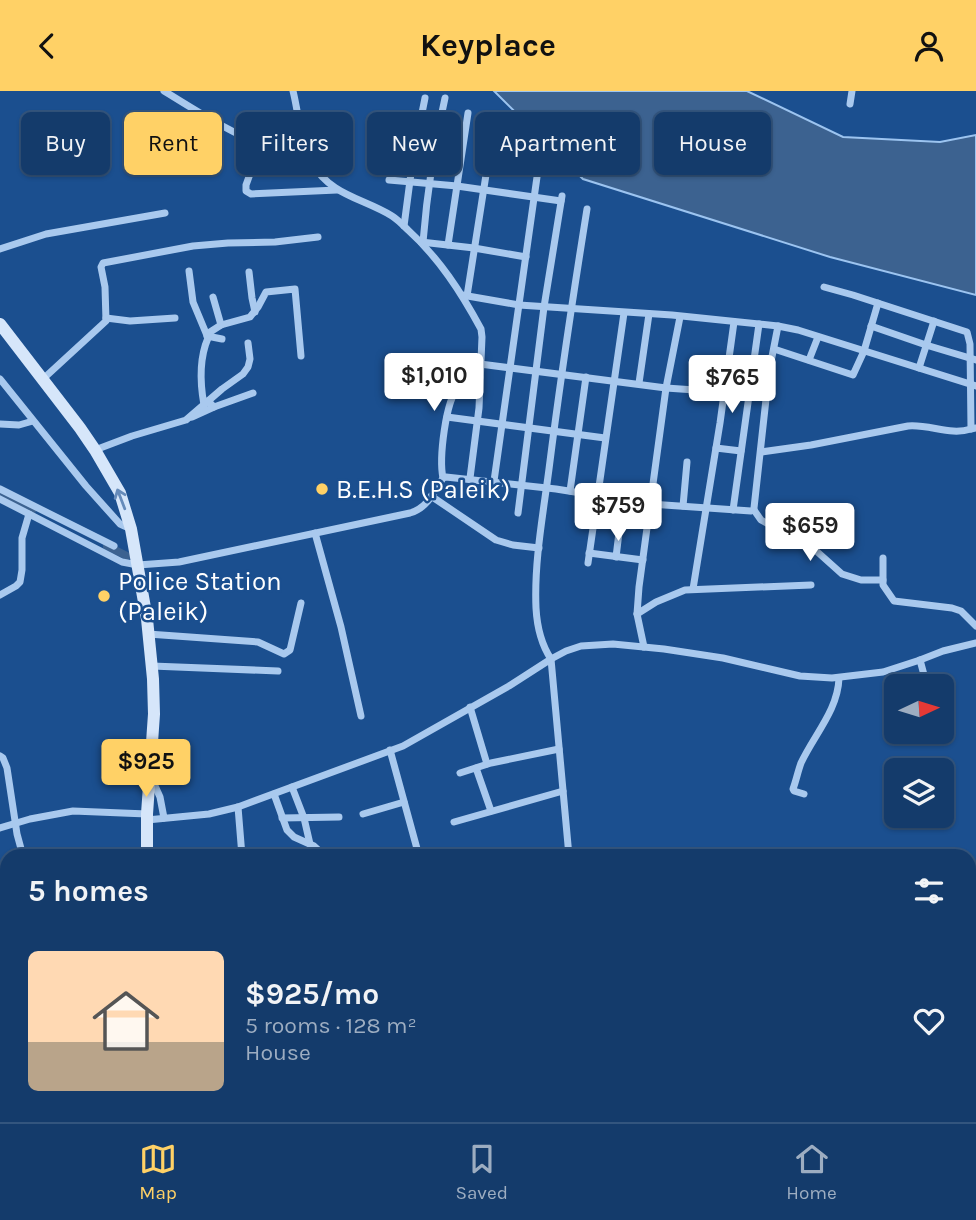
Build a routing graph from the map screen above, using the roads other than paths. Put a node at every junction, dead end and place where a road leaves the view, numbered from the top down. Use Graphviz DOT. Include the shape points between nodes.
graph roads {
  1 [pos="164,91"];
  2 [pos="292,91"];
  3 [pos="852,91"];
  4 [pos="425,98"];
  5 [pos="445,98"];
  6 [pos="850,104"];
  7 [pos="297,112"];
  8 [pos="468,113"];
  9 [pos="236,132"];
  10 [pos="250,175"];
  11 [pos="321,175"];
  12 [pos="485,175"];
  13 [pos="537,177"];
  14 [pos="389,180"];
  15 [pos="410,182"];
  16 [pos="429,184"];
  17 [pos="457,186"];
  18 [pos="483,189"];
  19 [pos="338,190"];
  20 [pos="534,197"];
  21 [pos="587,209"];
  22 [pos="165,213"];
  23 [pos="404,226"];
  24 [pos="318,237"];
  25 [pos="422,242"];
  26 [pos="448,245"];
  27 [pos="474,248"];
  28 [pos="0,249"];
  29 [pos="526,257"];
  30 [pos="189,271"];
  31 [pos="249,272"];
  32 [pos="824,287"];
  33 [pos="465,296"];
  34 [pos="213,297"];
  35 [pos="878,303"];
  36 [pos="519,305"];
  37 [pos="256,307"];
  38 [pos="544,307"];
  39 [pos="571,309"];
  40 [pos="624,313"];
  41 [pos="649,314"];
  42 [pos="680,317"];
  43 [pos="106,318"];
  44 [pos="175,318"];
  45 [pos="934,321"];
  46 [pos="734,322"];
  47 [pos="0,324"];
  48 [pos="759,324"];
  49 [pos="222,325"];
  50 [pos="778,326"];
  51 [pos="871,326"];
  52 [pos="207,335"];
  53 [pos="818,337"];
  54 [pos="222,339"];
  55 [pos="248,342"];
  56 [pos="926,345"];
  57 [pos="774,349"];
  58 [pos="864,351"];
  59 [pos="301,356"];
  60 [pos="973,359"];
  61 [pos="809,360"];
  62 [pos="480,364"];
  63 [pos="510,367"];
  64 [pos="919,368"];
  65 [pos="535,370"];
  66 [pos="562,374"];
  67 [pos="480,377"];
  68 [pos="586,377"];
  69 [pos="0,379"];
  70 [pos="43,379"];
  71 [pos="613,380"];
  72 [pos="639,383"];
  73 [pos="973,385"];
  74 [pos="666,388"];
  75 [pos="724,392"];
  76 [pos="253,393"];
  77 [pos="749,394"];
  78 [pos="766,395"];
  79 [pos="209,404"];
  80 [pos="447,417"];
  81 [pos="33,421"];
  82 [pos="477,421"];
  83 [pos="0,424"];
  84 [pos="502,425"];
  85 [pos="527,428"];
  86 [pos="974,428"];
  87 [pos="553,431"];
  88 [pos="579,435"];
  89 [pos="605,438"];
  90 [pos="716,448"];
  91 [pos="95,450"];
  92 [pos="741,451"];
  93 [pos="761,452"];
  94 [pos="687,462"];
  95 [pos="443,478"];
  96 [pos="470,478"];
  97 [pos="494,481"];
  98 [pos="520,484"];
  99 [pos="547,488"];
  100 [pos="0,489"];
  101 [pos="570,491"];
  102 [pos="597,495"];
  103 [pos="431,496"];
  104 [pos="0,499"];
  105 [pos="623,500"];
  106 [pos="650,504"];
  107 [pos="682,506"];
  108 [pos="707,507"];
  109 [pos="733,510"];
  110 [pos="754,510"];
  111 [pos="518,513"];
  112 [pos="29,514"];
  113 [pos="131,529"];
  114 [pos="315,533"];
  115 [pos="114,546"];
  116 [pos="539,548"];
  117 [pos="589,553"];
  118 [pos="616,557"];
  119 [pos="883,558"];
  120 [pos="643,560"];
  121 [pos="587,563"];
  122 [pos="138,565"];
  123 [pos="883,580"];
  124 [pos="811,585"];
  125 [pos="693,589"];
  126 [pos="0,595"];
  127 [pos="301,603"];
  128 [pos="637,614"];
  129 [pos="976,626"];
  130 [pos="148,634"];
  131 [pos="976,643"];
  132 [pos="644,647"];
  133 [pos="551,659"];
  134 [pos="920,660"];
  135 [pos="152,666"];
  136 [pos="278,671"];
  137 [pos="923,674"];
  138 [pos="839,678"];
  139 [pos="470,707"];
  140 [pos="361,716"];
  141 [pos="559,749"];
  142 [pos="390,750"];
  143 [pos="0,756"];
  144 [pos="487,764"];
  145 [pos="476,768"];
  146 [pos="150,773"];
  147 [pos="460,773"];
  148 [pos="292,787"];
  149 [pos="562,791"];
  150 [pos="274,794"];
  151 [pos="804,794"];
  152 [pos="404,802"];
  153 [pos="238,807"];
  154 [pos="491,811"];
  155 [pos="363,814"];
  156 [pos="147,817"];
  157 [pos="339,817"];
  158 [pos="164,818"];
  159 [pos="282,818"];
  160 [pos="304,818"];
  161 [pos="15,822"];
  162 [pos="454,823"];
  163 [pos="0,828"];
  164 [pos="310,844"];
  165 [pos="21,849"];
  166 [pos="147,849"];
  167 [pos="241,849"];
  168 [pos="316,849"];
  169 [pos="417,849"];
  170 [pos="568,849"];
  1 -- 9 [label="street"];
  2 -- 7 [label="street"];
  3 -- 6 [label="street"];
  4 -- 15 [label="street"];
  5 -- 16 [label="street"];
  8 -- 17 [label="street"];
  10 -- 19 [label="street" via="248,193"];
  11 -- 19 [label="street"];
  12 -- 18 [label="street"];
  13 -- 20 [label="street"];
  14 -- 15 [label="street"];
  15 -- 16 [label="street"];
  15 -- 23 [label="street"];
  16 -- 17 [label="street"];
  16 -- 25 [label="street"];
  17 -- 18 [label="street"];
  17 -- 26 [label="street"];
  18 -- 20 [label="street"];
  18 -- 27 [label="street"];
  19 -- 23 [label="street" via="393,216"];
  20 -- 29 [label="street"];
  20 -- 38 [label="street" via="562,198"];
  21 -- 39 [label="street"];
  22 -- 28 [label="street" via="46,235"];
  23 -- 25 [label="street"];
  24 -- 43 [label="street" via="193,246 103,263"];
  25 -- 26 [label="street"];
  25 -- 33 [label="street"];
  26 -- 27 [label="street"];
  27 -- 29 [label="street"];
  27 -- 33 [label="street"];
  29 -- 36 [label="street"];
  30 -- 52 [label="street" via="193,302"];
  31 -- 37 [label="street"];
  32 -- 35 [label="street"];
  33 -- 36 [label="street"];
  33 -- 62 [label="street" via="481,329"];
  34 -- 49 [label="street"];
  35 -- 45 [label="street"];
  35 -- 51 [label="street"];
  36 -- 38 [label="street"];
  36 -- 63 [label="street"];
  37 -- 49 [label="street" via="250,317"];
  37 -- 59 [label="street" via="266,291 296,290"];
  38 -- 39 [label="street"];
  38 -- 65 [label="street"];
  39 -- 40 [label="street"];
  39 -- 66 [label="street"];
  40 -- 41 [label="street"];
  40 -- 71 [label="street"];
  41 -- 42 [label="street"];
  41 -- 72 [label="street"];
  42 -- 46 [label="street"];
  42 -- 74 [label="street"];
  43 -- 44 [label="street"];
  43 -- 70 [label="street"];
  45 -- 56 [label="street"];
  45 -- 60 [label="street" via="968,333"];
  46 -- 48 [label="street"];
  46 -- 75 [label="street"];
  47 -- 70 [label="street"];
  48 -- 50 [label="street"];
  48 -- 77 [label="street"];
  49 -- 52 [label="street"];
  50 -- 53 [label="street"];
  50 -- 57 [label="street"];
  51 -- 56 [label="street"];
  51 -- 58 [label="street"];
  52 -- 54 [label="street"];
  52 -- 79 [label="street" via="201,368"];
  53 -- 58 [label="street"];
  53 -- 61 [label="street"];
  55 -- 79 [label="street" via="248,367"];
  56 -- 60 [label="street"];
  56 -- 64 [label="street"];
  57 -- 61 [label="street"];
  57 -- 78 [label="street"];
  58 -- 61 [label="street" via="853,375"];
  58 -- 64 [label="street"];
  60 -- 73 [label="street"];
  62 -- 63 [label="street"];
  62 -- 67 [label="street"];
  63 -- 65 [label="street"];
  63 -- 84 [label="street"];
  64 -- 73 [label="street"];
  65 -- 66 [label="street"];
  65 -- 85 [label="street"];
  66 -- 68 [label="street"];
  66 -- 87 [label="street"];
  67 -- 80 [label="street" via="459,386"];
  67 -- 82 [label="street"];
  68 -- 71 [label="street"];
  68 -- 88 [label="street"];
  69 -- 81 [label="street"];
  70 -- 91 [label="street"];
  71 -- 72 [label="street"];
  71 -- 89 [label="street"];
  72 -- 74 [label="street"];
  73 -- 86 [label="street"];
  74 -- 75 [label="street"];
  74 -- 106 [label="street"];
  75 -- 77 [label="street"];
  75 -- 90 [label="street"];
  76 -- 79 [label="street"];
  77 -- 78 [label="street"];
  77 -- 92 [label="street"];
  78 -- 93 [label="street"];
  79 -- 91 [label="street" via="183,422"];
  80 -- 82 [label="street"];
  80 -- 95 [label="street"];
  81 -- 83 [label="street"];
  81 -- 113 [label="street" via="120,524"];
  82 -- 84 [label="street"];
  82 -- 96 [label="street"];
  84 -- 85 [label="street"];
  84 -- 97 [label="street"];
  85 -- 87 [label="street"];
  85 -- 98 [label="street"];
  86 -- 93 [label="street" via="959,432 908,426"];
  87 -- 88 [label="street"];
  87 -- 99 [label="street"];
  88 -- 89 [label="street"];
  88 -- 101 [label="street"];
  89 -- 102 [label="street"];
  90 -- 92 [label="street"];
  90 -- 108 [label="street"];
  113 -- 91 [label="street, one-way" via="120,493"];
  92 -- 109 [label="street"];
  93 -- 110 [label="street"];
  94 -- 107 [label="street"];
  95 -- 96 [label="street"];
  95 -- 103 [label="street"];
  96 -- 97 [label="street"];
  97 -- 98 [label="street"];
  98 -- 99 [label="street"];
  98 -- 111 [label="street"];
  99 -- 101 [label="street"];
  99 -- 116 [label="street"];
  100 -- 115 [label="street"];
  101 -- 102 [label="street"];
  102 -- 105 [label="street"];
  102 -- 117 [label="street"];
  103 -- 114 [label="street" via="418,511"];
  103 -- 116 [label="street" via="496,540"];
  104 -- 112 [label="street"];
  105 -- 106 [label="street"];
  105 -- 118 [label="street"];
  106 -- 107 [label="street"];
  106 -- 120 [label="street"];
  107 -- 108 [label="street"];
  108 -- 109 [label="street"];
  108 -- 125 [label="street"];
  109 -- 110 [label="street"];
  110 -- 123 [label="street" via="761,520 813,548 842,574"];
  112 -- 122 [label="street" via="122,562"];
  112 -- 126 [label="street" via="22,538 20,582"];
  113 -- 122 [label="street"];
  114 -- 122 [label="street" via="179,562"];
  114 -- 140 [label="street"];
  116 -- 133 [label="street" via="536,609"];
  117 -- 118 [label="street"];
  117 -- 121 [label="street"];
  118 -- 120 [label="street"];
  119 -- 123 [label="street"];
  120 -- 128 [label="street"];
  122 -- 130 [label="street"];
  123 -- 129 [label="street" via="895,602 952,608"];
  124 -- 125 [label="street"];
  125 -- 128 [label="street"];
  127 -- 130 [label="street" via="290,650 284,654 258,642"];
  128 -- 132 [label="street"];
  130 -- 135 [label="street"];
  131 -- 134 [label="street"];
  132 -- 133 [label="street" via="595,644"];
  132 -- 138 [label="street" via="703,654 800,676"];
  133 -- 139 [label="street"];
  133 -- 141 [label="street"];
  134 -- 137 [label="street"];
  134 -- 138 [label="street" via="883,672"];
  135 -- 136 [label="street"];
  135 -- 146 [label="street"];
  138 -- 151 [label="street" via="832,708 801,764 793,789"];
  139 -- 142 [label="street"];
  139 -- 144 [label="street"];
  141 -- 144 [label="street"];
  141 -- 149 [label="street"];
  142 -- 148 [label="street"];
  142 -- 152 [label="street"];
  143 -- 161 [label="street" via="5,762"];
  144 -- 145 [label="street"];
  145 -- 147 [label="street"];
  145 -- 154 [label="street"];
  146 -- 156 [label="street"];
  146 -- 158 [label="street"];
  148 -- 150 [label="street"];
  148 -- 160 [label="street"];
  149 -- 154 [label="street"];
  149 -- 170 [label="street"];
  150 -- 153 [label="street"];
  150 -- 159 [label="street"];
  152 -- 155 [label="street"];
  152 -- 169 [label="street"];
  153 -- 158 [label="street"];
  153 -- 167 [label="street"];
  154 -- 162 [label="street"];
  156 -- 158 [label="street"];
  156 -- 161 [label="street" via="73,811"];
  156 -- 166 [label="street"];
  157 -- 160 [label="street"];
  159 -- 160 [label="street"];
  159 -- 164 [label="street" via="294,837"];
  160 -- 164 [label="street"];
  161 -- 163 [label="street"];
  161 -- 165 [label="street"];
  164 -- 168 [label="street"];
}
